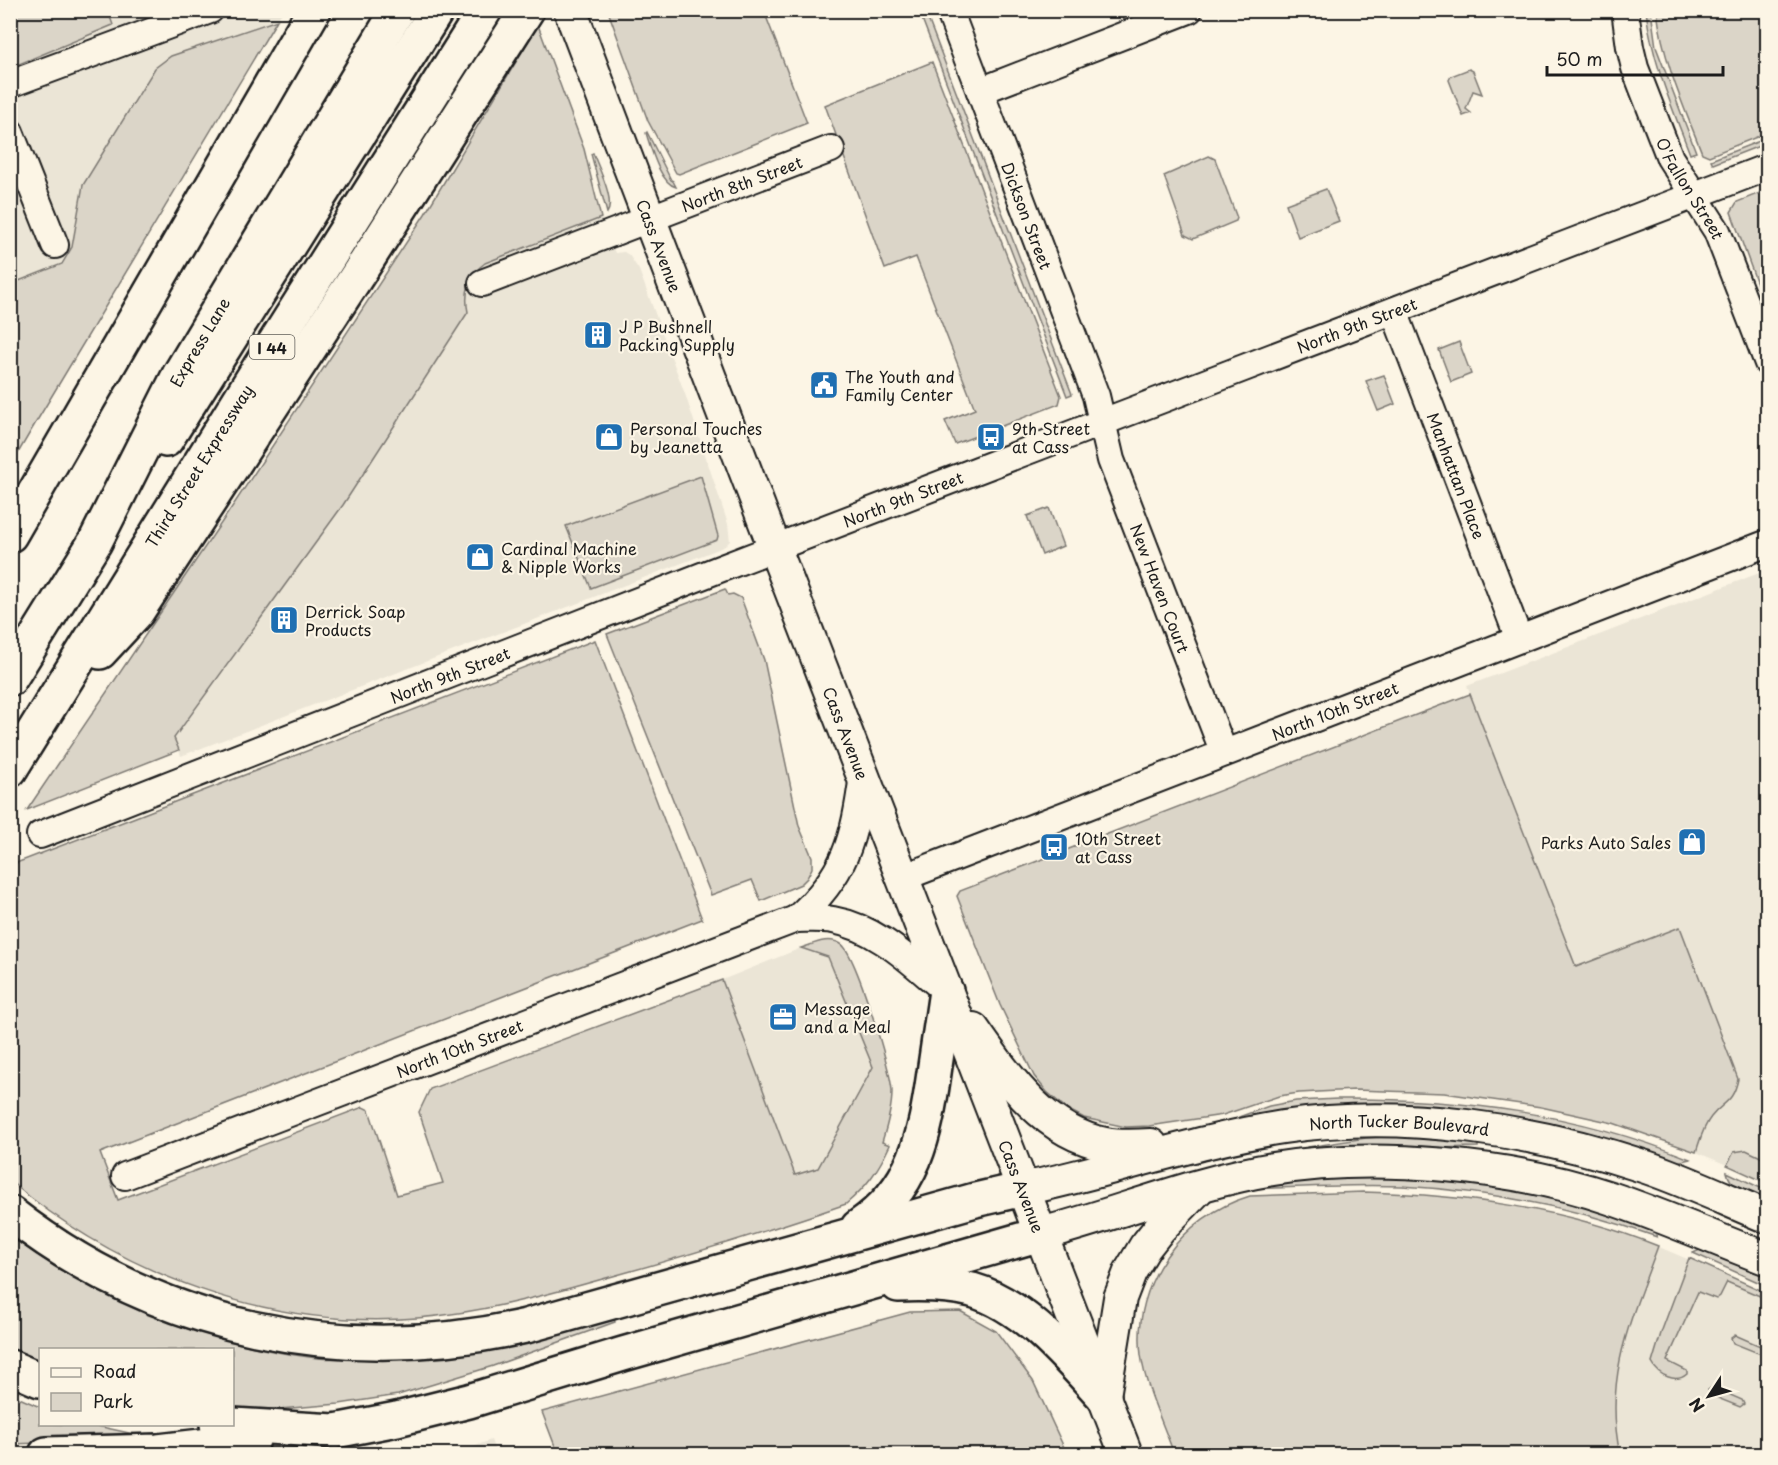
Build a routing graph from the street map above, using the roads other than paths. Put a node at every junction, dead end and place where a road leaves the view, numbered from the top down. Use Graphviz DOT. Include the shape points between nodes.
graph roads {
  1 [pos="210,10"];
  2 [pos="314,10"];
  3 [pos="398,10"];
  4 [pos="437,10"];
  5 [pos="485,10"];
  6 [pos="526,10"];
  7 [pos="570,10"];
  8 [pos="949,10"];
  9 [pos="1189,10"];
  10 [pos="1625,10"];
  11 [pos="10,84"];
  12 [pos="980,92"];
  13 [pos="10,132"];
  14 [pos="831,149"];
  15 [pos="1767,167"];
  16 [pos="1693,195"];
  17 [pos="650,219"];
  18 [pos="55,245"];
  19 [pos="482,283"];
  20 [pos="1394,311"];
  21 [pos="1767,363"];
  22 [pos="1102,423"];
  23 [pos="10,535"];
  24 [pos="95,542"];
  25 [pos="1767,543"];
  26 [pos="776,549"];
  27 [pos="1519,639"];
  28 [pos="10,679"];
  29 [pos="63,685"];
  30 [pos="1224,753"];
  31 [pos="10,770"];
  32 [pos="863,775"];
  33 [pos="40,835"];
  34 [pos="902,878"];
  35 [pos="796,919"];
  36 [pos="946,991"];
  37 [pos="1197,1144"];
  38 [pos="125,1176"];
  39 [pos="1202,1186"];
  40 [pos="1023,1189"];
  41 [pos="10,1213"];
  42 [pos="1767,1217"];
  43 [pos="1041,1234"];
  44 [pos="843,1236"];
  45 [pos="1767,1259"];
  46 [pos="860,1285"];
  47 [pos="10,1367"];
  48 [pos="39,1380"];
  49 [pos="1104,1397"];
  50 [pos="234,1426"];
  51 [pos="335,1431"];
  52 [pos="46,1455"];
  53 [pos="1126,1455"];
  1 -- 11 [label="street"];
  2 -- 23 [label="highway"];
  3 -- 24 [label="highway, Express Lane" via="179,375"];
  4 -- 24 [label="highway" via="186,410"];
  5 -- 29 [label="highway, Third Street Expressway / I 44"];
  6 -- 29 [label="highway" via="360,272 136,612 97,656"];
  7 -- 17 [label="main road, Cass Avenue"];
  8 -- 12 [label="street, Dickson Street"];
  9 -- 12 [label="street"];
  10 -- 16 [label="street, O'Fallon Street" via="1635,68 1670,158"];
  12 -- 22 [label="street, Dickson Street" via="1096,396"];
  13 -- 18 [label="street"];
  14 -- 17 [label="street, North 8th Street"];
  15 -- 16 [label="street, North 9th Street"];
  16 -- 20 [label="street, North 9th Street"];
  16 -- 21 [label="street, O'Fallon Street" via="1717,231"];
  17 -- 19 [label="street, North 8th Street"];
  17 -- 26 [label="main road, Cass Avenue"];
  20 -- 22 [label="street, North 9th Street"];
  20 -- 27 [label="street, Manhattan Place"];
  22 -- 26 [label="street, North 9th Street"];
  22 -- 30 [label="street, New Haven Court" via="1111,460"];
  24 -- 28 [label="highway, Express Lane"];
  25 -- 27 [label="street, North 10th Street"];
  26 -- 32 [label="main road, Cass Avenue"];
  26 -- 33 [label="street, North 9th Street"];
  27 -- 30 [label="street, North 10th Street"];
  29 -- 31 [label="highway, Third Street Expressway / I 44"];
  30 -- 34 [label="street, North 10th Street"];
  32 -- 34 [label="main road, Cass Avenue"];
  32 -- 35 [label="street, North 10th Street" via="848,851 822,895"];
  34 -- 36 [label="main road, Cass Avenue"];
  35 -- 36 [label="street, North 10th Street" via="831,920 868,932"];
  35 -- 38 [label="street, North 10th Street"];
  36 -- 37 [label="main road" via="1001,1068 1057,1125 1107,1145"];
  36 -- 40 [label="main road, Cass Avenue"];
  36 -- 44 [label="highway" via="929,1110 918,1152 887,1204"];
  37 -- 40 [label="main road, North Tucker Boulevard"];
  37 -- 42 [label="main road, North Tucker Boulevard" via="1286,1127 1341,1122 1390,1121 1475,1128 1604,1154"];
  39 -- 43 [label="main road, North Tucker Boulevard"];
  39 -- 45 [label="main road, North Tucker Boulevard" via="1275,1169 1320,1164 1405,1162 1475,1169 1608,1197"];
  39 -- 49 [label="main road" via="1160,1228 1130,1272 1120,1298"];
  40 -- 43 [label="main road, Cass Avenue"];
  40 -- 44 [label="highway"];
  41 -- 44 [label="highway" via="83,1262 177,1306 255,1329 359,1343 422,1342 515,1328"];
  43 -- 46 [label="highway"];
  43 -- 49 [label="main road, Cass Avenue"];
  46 -- 49 [label="highway" via="949,1286 992,1298 1032,1325"];
  46 -- 51 [label="highway" via="469,1401"];
  47 -- 48 [label="highway"];
  49 -- 53 [label="main road, Cass Avenue"];
  50 -- 51 [label="highway"];
  51 -- 52 [label="highway" via="158,1451"];
}
